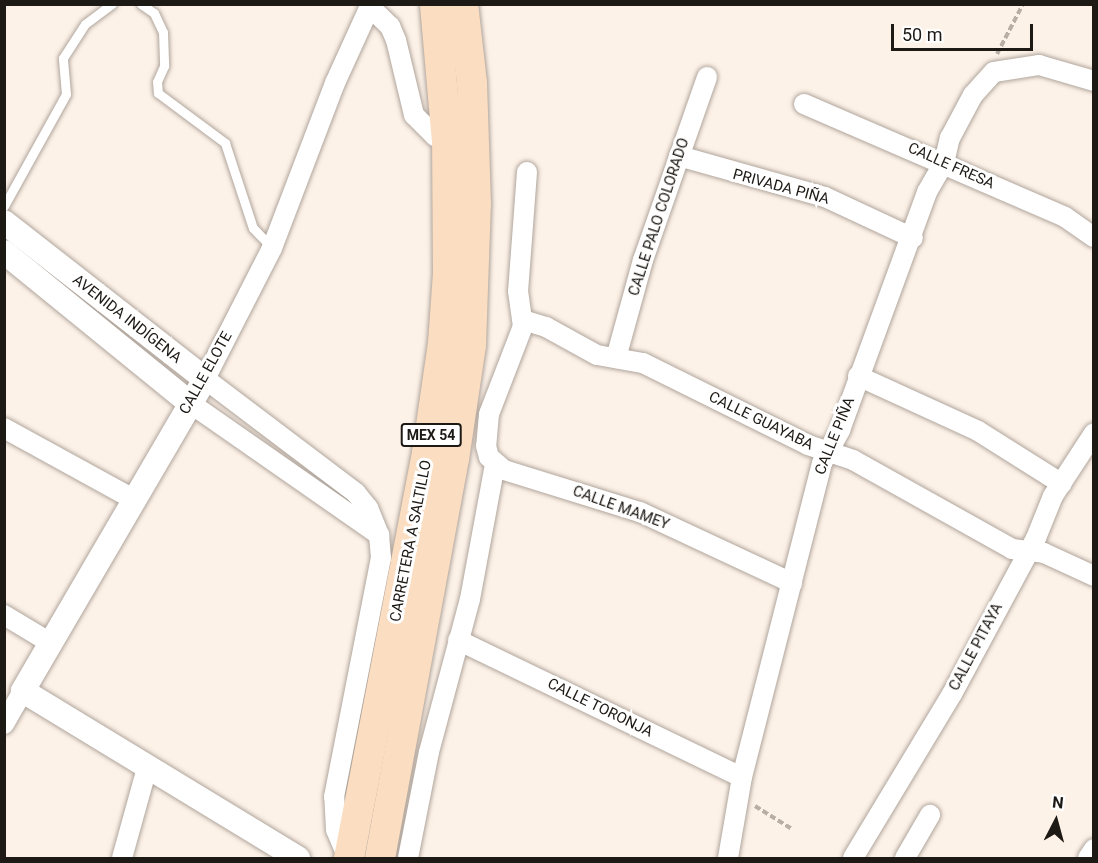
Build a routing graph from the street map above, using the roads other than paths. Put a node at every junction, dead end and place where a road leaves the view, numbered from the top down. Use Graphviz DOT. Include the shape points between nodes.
graph roads {
  1 [pos="112,4"];
  2 [pos="141,4"];
  3 [pos="435,4"];
  4 [pos="463,4"];
  5 [pos="371,6"];
  6 [pos="707,77"];
  7 [pos="1094,81"];
  8 [pos="804,104"];
  9 [pos="447,142"];
  10 [pos="679,156"];
  11 [pos="944,163"];
  12 [pos="526,172"];
  13 [pos="4,206"];
  14 [pos="4,222"];
  15 [pos="1094,237"];
  16 [pos="913,238"];
  17 [pos="272,248"];
  18 [pos="4,252"];
  19 [pos="523,320"];
  20 [pos="616,358"];
  21 [pos="858,376"];
  22 [pos="205,379"];
  23 [pos="190,403"];
  24 [pos="476,412"];
  25 [pos="4,428"];
  26 [pos="1094,433"];
  27 [pos="827,452"];
  28 [pos="495,464"];
  29 [pos="1062,484"];
  30 [pos="133,499"];
  31 [pos="379,535"];
  32 [pos="1029,551"];
  33 [pos="1094,576"];
  34 [pos="792,583"];
  35 [pos="4,615"];
  36 [pos="458,640"];
  37 [pos="49,642"];
  38 [pos="23,691"];
  39 [pos="4,724"];
  40 [pos="147,768"];
  41 [pos="742,777"];
  42 [pos="930,815"];
  43 [pos="1094,849"];
  44 [pos="122,858"];
  45 [pos="298,858"];
  46 [pos="348,858"];
  47 [pos="380,858"];
  48 [pos="408,858"];
  49 [pos="728,858"];
  50 [pos="853,858"];
  51 [pos="905,858"];
  52 [pos="1088,858"];
  1 -- 13 [label="lane" via="85,24 63,58 66,94"];
  2 -- 17 [label="lane" via="154,13 163,32 164,66 157,82 158,93 225,143 253,228"];
  3 -- 9 [label="main road, CARRETERA A SALTILLO / MEX 54"];
  4 -- 24 [label="main road, CARRETERA A SALTILLO / MEX 54" via="472,83"];
  5 -- 9 [label="street" via="390,26 396,40 414,115"];
  5 -- 17 [label="street, CALLE ELOTE" via="335,83"];
  6 -- 10 [label="street, CALLE PALO COLORADO"];
  7 -- 11 [label="street, CALLE PIÑA" via="1039,65 994,72 973,96 950,138"];
  8 -- 11 [label="street, CALLE FRESA"];
  9 -- 46 [label="main road, CARRETERA A SALTILLO / MEX 54" via="448,274 436,407"];
  10 -- 16 [label="street, PRIVADA PIÑA" via="825,197"];
  10 -- 20 [label="street, CALLE PALO COLORADO" via="643,260"];
  11 -- 15 [label="street, CALLE FRESA" via="1065,217"];
  11 -- 16 [label="street, CALLE PIÑA" via="927,192"];
  12 -- 19 [label="street" via="518,291"];
  14 -- 22 [label="street, AVENIDA INDÍGENA"];
  16 -- 21 [label="street, CALLE PIÑA"];
  17 -- 22 [label="street, CALLE ELOTE"];
  18 -- 23 [label="street, AVENIDA INDÍGENA"];
  19 -- 20 [label="street, CALLE GUAYABA" via="546,327 597,355"];
  19 -- 24 [label="street"];
  20 -- 27 [label="street, CALLE GUAYABA" via="643,363"];
  21 -- 27 [label="street, CALLE PIÑA" via="840,430"];
  21 -- 29 [label="street" via="978,431"];
  22 -- 23 [label="street, CALLE ELOTE"];
  22 -- 31 [label="street, AVENIDA INDÍGENA" via="356,493 368,508"];
  23 -- 30 [label="street, CALLE ELOTE"];
  23 -- 31 [label="street, AVENIDA INDÍGENA"];
  24 -- 28 [label="street"];
  24 -- 47 [label="main road, CARRETERA A SALTILLO / MEX 54"];
  25 -- 30 [label="street"];
  26 -- 29 [label="street, CALLE PITAYA"];
  27 -- 32 [label="street, CALLE GUAYABA" via="853,460 1012,549"];
  27 -- 34 [label="street, CALLE PIÑA"];
  28 -- 34 [label="street, CALLE MAMEY" via="640,512"];
  28 -- 36 [label="street"];
  29 -- 32 [label="street, CALLE PITAYA"];
  30 -- 37 [label="street, CALLE ELOTE"];
  31 -- 46 [label="street, AVENIDA INDÍGENA" via="381,558 334,797 336,830"];
  32 -- 33 [label="street, CALLE GUAYABA" via="1044,553"];
  32 -- 50 [label="street, CALLE PITAYA" via="952,694"];
  34 -- 41 [label="street, CALLE PIÑA"];
  35 -- 37 [label="street"];
  36 -- 41 [label="street, CALLE TORONJA"];
  36 -- 48 [label="street" via="429,752"];
  37 -- 38 [label="street, CALLE ELOTE"];
  38 -- 39 [label="street, CALLE ELOTE"];
  38 -- 40 [label="street"];
  40 -- 44 [label="street"];
  40 -- 45 [label="street"];
  41 -- 49 [label="street, CALLE PIÑA"];
  42 -- 51 [label="street"];
  43 -- 52 [label="street"];
}
